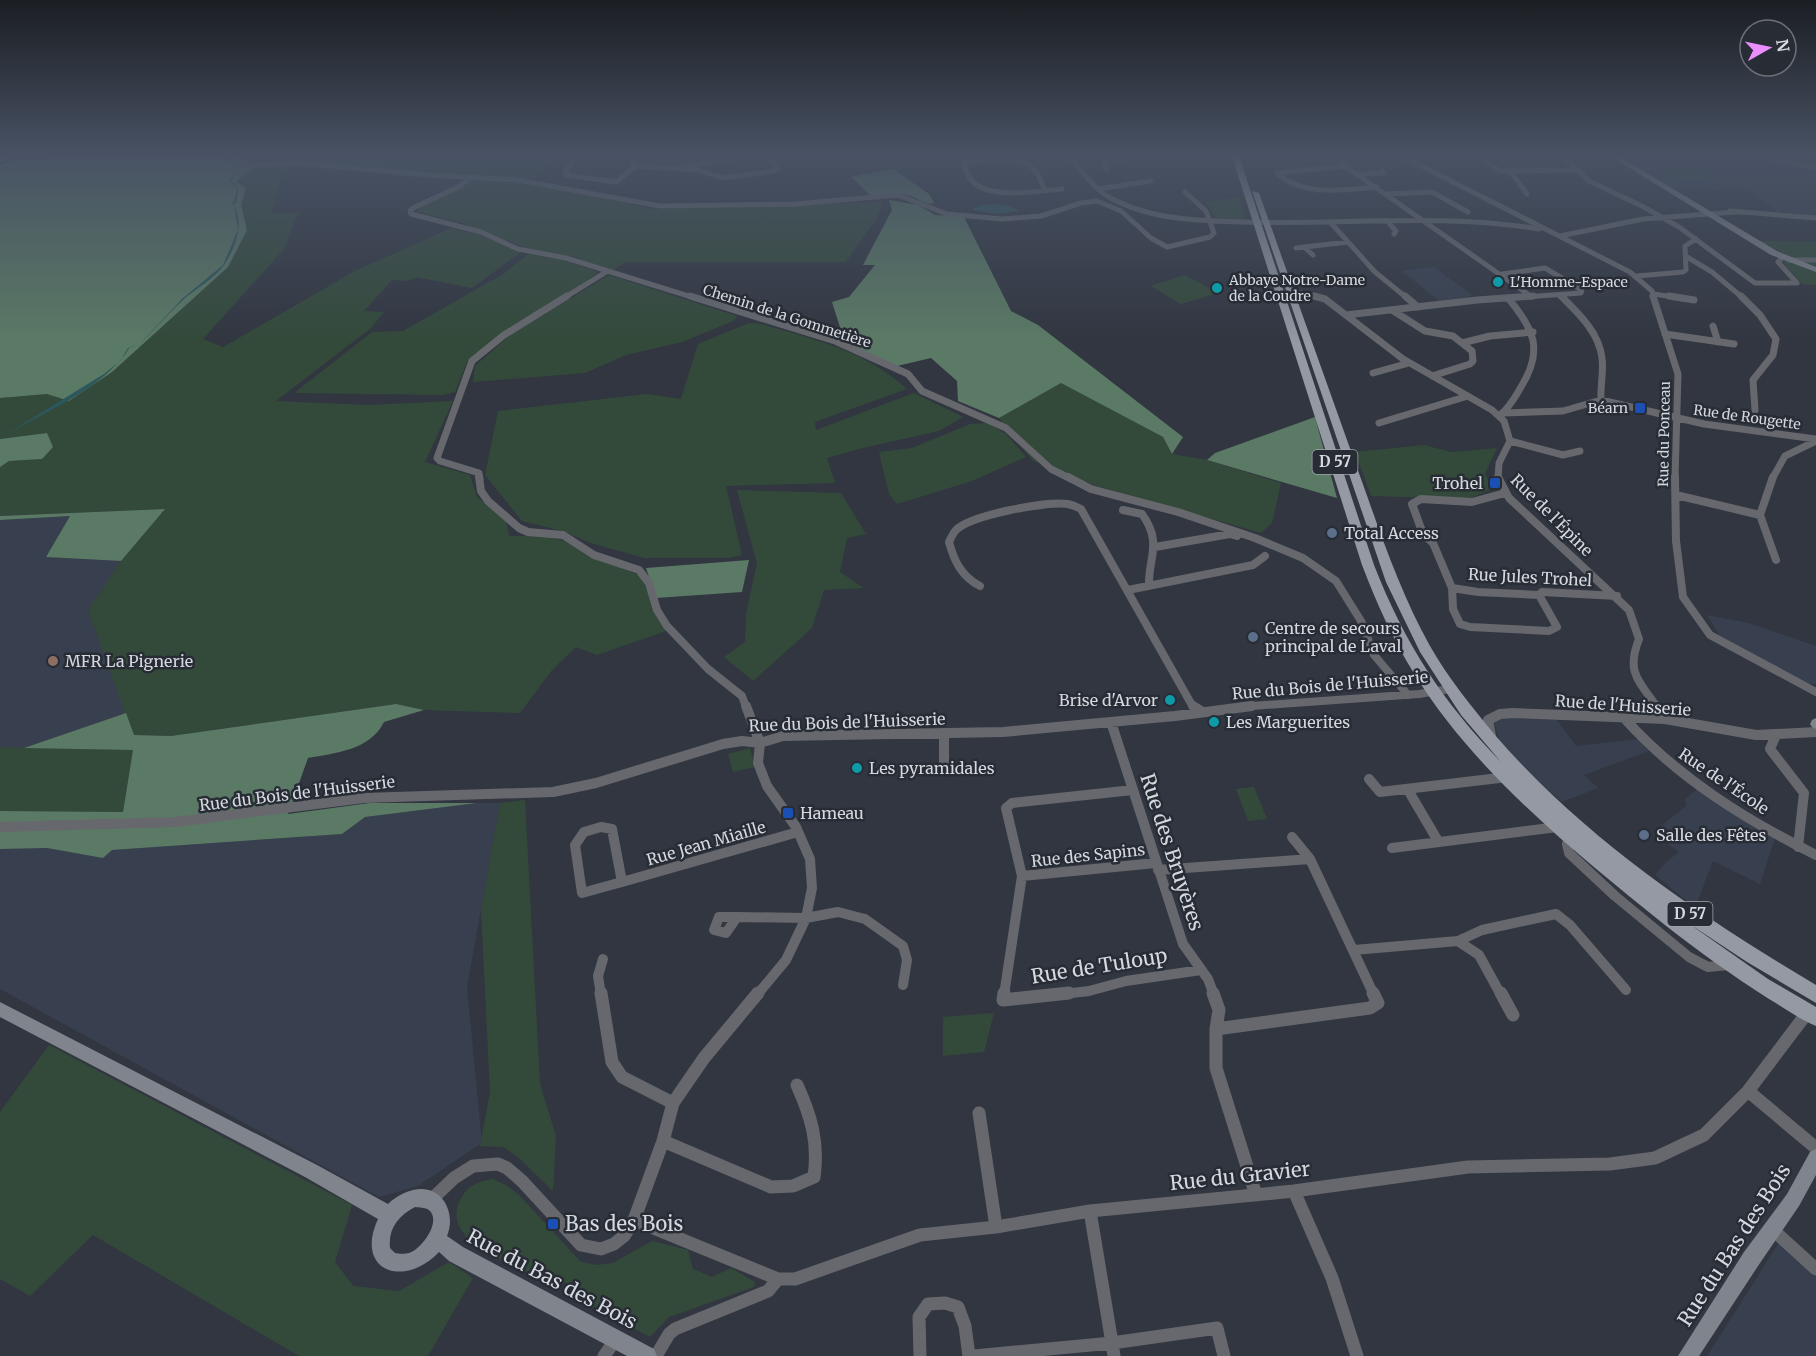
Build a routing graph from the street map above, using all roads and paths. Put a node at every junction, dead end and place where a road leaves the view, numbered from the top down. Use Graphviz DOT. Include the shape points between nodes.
graph roads {
  1 [pos="420,216"];
  2 [pos="983,216"];
  3 [pos="1035,216"];
  4 [pos="1126,216"];
  5 [pos="1175,216"];
  6 [pos="1207,216"];
  7 [pos="1258,216"];
  8 [pos="1259,216"];
  9 [pos="1416,216"];
  10 [pos="1520,216"];
  11 [pos="1673,216"];
  12 [pos="1713,216"];
  13 [pos="1792,216"];
  14 [pos="1661,217"];
  15 [pos="1816,218"];
  16 [pos="1210,221"];
  17 [pos="1388,222"];
  18 [pos="1423,222"];
  19 [pos="1261,223"];
  20 [pos="1331,223"];
  21 [pos="1547,230"];
  22 [pos="1394,234"];
  23 [pos="1560,236"];
  24 [pos="1696,239"];
  25 [pos="1348,242"];
  26 [pos="1304,247"];
  27 [pos="1296,248"];
  28 [pos="1313,255"];
  29 [pos="1687,257"];
  30 [pos="1786,259"];
  31 [pos="1816,260"];
  32 [pos="1816,270"];
  33 [pos="606,272"];
  34 [pos="1502,274"];
  35 [pos="1637,276"];
  36 [pos="1654,294"];
  37 [pos="1560,295"];
  38 [pos="1292,296"];
  39 [pos="1320,297"];
  40 [pos="1532,297"];
  41 [pos="1508,298"];
  42 [pos="1694,300"];
  43 [pos="1418,307"];
  44 [pos="1392,309"];
  45 [pos="1346,315"];
  46 [pos="1713,327"];
  47 [pos="1533,332"];
  48 [pos="1665,334"];
  49 [pos="1718,342"];
  50 [pos="1462,343"];
  51 [pos="1734,344"];
  52 [pos="1408,363"];
  53 [pos="1373,373"];
  54 [pos="1432,376"];
  55 [pos="1468,396"];
  56 [pos="1600,400"];
  57 [pos="1755,410"];
  58 [pos="1501,414"];
  59 [pos="1676,418"];
  60 [pos="1379,423"];
  61 [pos="1816,440"];
  62 [pos="1510,441"];
  63 [pos="1580,451"];
  64 [pos="1505,493"];
  65 [pos="1676,495"];
  66 [pos="1123,510"];
  67 [pos="1760,515"];
  68 [pos="1245,540"];
  69 [pos="1155,547"];
  70 [pos="1265,556"];
  71 [pos="1776,560"];
  72 [pos="980,586"];
  73 [pos="1149,586"];
  74 [pos="1452,588"];
  75 [pos="1128,590"];
  76 [pos="1539,595"];
  77 [pos="1617,596"];
  78 [pos="1450,689"];
  79 [pos="1433,692"];
  80 [pos="1816,692"];
  81 [pos="1408,695"];
  82 [pos="1202,711"];
  83 [pos="1625,719"];
  84 [pos="1665,719"];
  85 [pos="1111,722"];
  86 [pos="1816,732"];
  87 [pos="944,733"];
  88 [pos="1776,735"];
  89 [pos="760,743"];
  90 [pos="1494,743"];
  91 [pos="944,769"];
  92 [pos="1508,777"];
  93 [pos="1369,779"];
  94 [pos="1133,790"];
  95 [pos="1408,790"];
  96 [pos="0,827"];
  97 [pos="1564,831"];
  98 [pos="798,832"];
  99 [pos="1292,837"];
  100 [pos="1438,841"];
  101 [pos="1798,846"];
  102 [pos="1392,848"];
  103 [pos="1816,855"];
  104 [pos="1310,859"];
  105 [pos="1157,867"];
  106 [pos="1022,876"];
  107 [pos="622,882"];
  108 [pos="738,916"];
  109 [pos="806,918"];
  110 [pos="1458,941"];
  111 [pos="1354,950"];
  112 [pos="603,958"];
  113 [pos="1201,970"];
  114 [pos="903,985"];
  115 [pos="1626,990"];
  116 [pos="1816,995"];
  117 [pos="0,1009"];
  118 [pos="1513,1015"];
  119 [pos="1812,1015"];
  120 [pos="1216,1029"];
  121 [pos="796,1085"];
  122 [pos="1748,1091"];
  123 [pos="673,1103"];
  124 [pos="979,1113"];
  125 [pos="663,1141"];
  126 [pos="1816,1148"];
  127 [pos="1816,1158"];
  128 [pos="1294,1191"];
  129 [pos="1256,1195"];
  130 [pos="430,1200"];
  131 [pos="1090,1211"];
  132 [pos="389,1215"];
  133 [pos="634,1220"];
  134 [pos="996,1227"];
  135 [pos="1773,1230"];
  136 [pos="437,1240"];
  137 [pos="1816,1269"];
  138 [pos="778,1279"];
  139 [pos="616,1339"];
  140 [pos="1113,1349"];
  141 [pos="604,1356"];
  142 [pos="646,1356"];
  143 [pos="656,1356"];
  144 [pos="920,1356"];
  145 [pos="969,1356"];
  146 [pos="974,1356"];
  147 [pos="1224,1356"];
  148 [pos="1357,1356"];
  149 [pos="1688,1356"];
  1 -- 33 [label="street, Chemin de la Gommetière" via="481,232 518,249 566,258"];
  2 -- 3 [label="street"];
  4 -- 16 [label="street" via="1167,248 1210,237 1214,233"];
  5 -- 16 [label="street"];
  6 -- 16 [label="street"];
  7 -- 19 [label="main road, D 57"];
  8 -- 19 [label="main road, D 57"];
  9 -- 18 [label="street"];
  10 -- 21 [label="street, Rue du Ponceau"];
  11 -- 14 [label="street"];
  12 -- 30 [label="street"];
  13 -- 15 [label="street"];
  14 -- 23 [label="street"];
  14 -- 24 [label="street"];
  16 -- 19 [label="street"];
  17 -- 18 [label="street"];
  17 -- 20 [label="street"];
  17 -- 22 [label="street" via="1396,231"];
  18 -- 21 [label="street" via="1497,222"];
  18 -- 34 [label="street"];
  19 -- 20 [label="street"];
  19 -- 38 [label="main road, D 57"];
  19 -- 79 [label="main road, D 57" via="1374,580 1402,643"];
  20 -- 25 [label="street"];
  21 -- 23 [label="street, Rue du Ponceau"];
  23 -- 35 [label="street, Rue du Ponceau"];
  24 -- 29 [label="street" via="1687,243"];
  24 -- 30 [label="street" via="1755,283 1797,283 1778,262"];
  25 -- 26 [label="street"];
  25 -- 43 [label="street" via="1375,272"];
  26 -- 27 [label="street"];
  26 -- 28 [label="street"];
  29 -- 35 [label="street" via="1683,272"];
  29 -- 57 [label="street" via="1724,280 1776,339 1773,355 1753,380"];
  30 -- 31 [label="street"];
  30 -- 32 [label="street"];
  33 -- 81 [label="street, Chemin de la Gommetière" via="835,342 872,357 908,374 922,391 1006,428 1051,469 1091,489 1178,512 1303,558 1336,581 1361,621 1374,655"];
  33 -- 89 [label="street" via="504,335 472,361 437,458 479,473 481,491 488,501 519,528 563,535 594,555 639,570 649,582 657,610 667,626 708,669 742,696"];
  34 -- 37 [label="street" via="1545,268 1582,290"];
  34 -- 40 [label="street"];
  35 -- 36 [label="street, Rue du Ponceau"];
  36 -- 42 [label="street"];
  36 -- 48 [label="street, Rue du Ponceau"];
  37 -- 40 [label="street"];
  37 -- 56 [label="street" via="1597,340 1602,358"];
  38 -- 39 [label="street"];
  38 -- 39 [label="street"];
  38 -- 78 [label="main road, D 57" via="1392,582 1420,643"];
  39 -- 45 [label="street"];
  40 -- 41 [label="street"];
  41 -- 43 [label="street"];
  41 -- 47 [label="street"];
  43 -- 44 [label="street"];
  44 -- 45 [label="street"];
  44 -- 50 [label="street" via="1425,331 1448,335"];
  45 -- 52 [label="street"];
  46 -- 49 [label="street"];
  47 -- 50 [label="street"];
  47 -- 58 [label="street" via="1536,356 1530,376"];
  48 -- 49 [label="street"];
  48 -- 59 [label="street, Rue du Ponceau" via="1678,374"];
  49 -- 51 [label="street"];
  50 -- 54 [label="street" via="1472,351 1473,361"];
  52 -- 53 [label="street"];
  52 -- 54 [label="street"];
  54 -- 55 [label="street"];
  55 -- 58 [label="street"];
  55 -- 60 [label="street"];
  56 -- 58 [label="street" via="1563,411"];
  56 -- 59 [label="street, Rue de Rougette"];
  58 -- 62 [label="street"];
  59 -- 61 [label="street, Rue de Rougette"];
  59 -- 65 [label="street, Rue du Ponceau"];
  61 -- 67 [label="street" via="1785,456 1778,465"];
  62 -- 63 [label="street" via="1563,455"];
  62 -- 64 [label="street, Rue de l'Épine" via="1495,471"];
  64 -- 74 [label="street, Rue Jules Trohel" via="1480,501 1421,499 1412,504"];
  64 -- 77 [label="street, Rue de l'Épine"];
  65 -- 67 [label="street"];
  65 -- 80 [label="street, Rue du Ponceau" via="1676,541 1683,597 1702,626 1721,642"];
  66 -- 69 [label="street" via="1144,514"];
  67 -- 71 [label="street"];
  68 -- 69 [label="street" via="1230,534"];
  69 -- 73 [label="street"];
  70 -- 73 [label="street" via="1253,565"];
  72 -- 75 [label="street" via="967,580 948,549 954,529 970,519 1064,504 1084,512"];
  73 -- 75 [label="street"];
  74 -- 76 [label="street, Rue Jules Trohel"];
  74 -- 76 [label="street" via="1453,609 1460,624 1470,627 1549,631 1557,627"];
  75 -- 82 [label="street" via="1194,708"];
  76 -- 77 [label="street, Rue Jules Trohel" via="1542,592"];
  77 -- 84 [label="street, Rue de l'Épine" via="1629,610 1637,630 1639,639 1632,657 1636,675"];
  78 -- 79 [label="street, Rue du Bois de l'Huisserie"];
  78 -- 90 [label="main road, D 57"];
  79 -- 81 [label="street, Rue du Bois de l'Huisserie"];
  79 -- 92 [label="main road, D 57"];
  81 -- 82 [label="street, Rue du Bois de l'Huisserie"];
  82 -- 85 [label="street, Rue du Bois de l'Huisserie"];
  83 -- 84 [label="street, Rue de l'Huisserie"];
  83 -- 90 [label="street, Rue de l'Huisserie" via="1500,714 1488,720"];
  83 -- 101 [label="street, Rue de l'École" via="1664,759"];
  84 -- 88 [label="street, Rue de l'Huisserie"];
  85 -- 87 [label="street, Rue du Bois de l'Huisserie"];
  85 -- 94 [label="street, Rue des Bruyères"];
  86 -- 88 [label="street, Rue de l'Huisserie"];
  87 -- 89 [label="street, Rue du Bois de l'Huisserie" via="783,736"];
  87 -- 91 [label="street"];
  88 -- 101 [label="street" via="1770,749 1804,793"];
  89 -- 96 [label="street, Rue du Bois de l'Huisserie" via="723,744 596,783 553,792 364,798 176,822"];
  89 -- 98 [label="street" via="758,763 766,786"];
  90 -- 116 [label="main road, D 57" via="1572,822 1645,883 1753,958"];
  92 -- 95 [label="street"];
  92 -- 97 [label="main road, D 57"];
  93 -- 95 [label="street" via="1380,792"];
  94 -- 105 [label="street, Rue des Bruyères"];
  94 -- 106 [label="street" via="1012,803 1006,808"];
  95 -- 100 [label="street"];
  97 -- 100 [label="street"];
  97 -- 119 [label="main road, D 57" via="1642,897 1731,964"];
  98 -- 107 [label="street, Rue Jean Miaille"];
  98 -- 109 [label="street" via="813,873"];
  99 -- 104 [label="street"];
  100 -- 102 [label="street"];
  101 -- 103 [label="street, Rue de l'École"];
  104 -- 105 [label="street, Rue des Sapins"];
  104 -- 111 [label="street"];
  105 -- 106 [label="street, Rue des Sapins"];
  105 -- 113 [label="street, Rue des Bruyères" via="1183,944"];
  106 -- 113 [label="street, Rue de Tuloup" via="1003,1000 1089,991 1126,981"];
  107 -- 107 [label="street, Rue Jean Miaille" via="582,893 577,837 587,830 605,826 612,829"];
  108 -- 109 [label="street"];
  109 -- 114 [label="street" via="838,912 865,919 903,946 907,960"];
  109 -- 123 [label="street" via="786,960 704,1058"];
  110 -- 111 [label="street"];
  110 -- 115 [label="street" via="1482,930 1556,914"];
  110 -- 118 [label="street" via="1479,955"];
  111 -- 120 [label="street" via="1378,1003 1360,1010"];
  112 -- 123 [label="street" via="598,976 612,1062 622,1077"];
  113 -- 120 [label="street, Rue des Bruyères" via="1219,1010"];
  117 -- 132 [label="street"];
  119 -- 122 [label="street, Rue du Gravier"];
  120 -- 129 [label="street, Rue des Bruyères" via="1216,1068"];
  121 -- 125 [label="street" via="811,1116 818,1152 814,1177 793,1186 771,1187"];
  122 -- 126 [label="street"];
  122 -- 128 [label="street, Rue du Gravier" via="1704,1135 1655,1158 1610,1164 1468,1167"];
  123 -- 125 [label="street"];
  124 -- 134 [label="street"];
  125 -- 133 [label="street"];
  127 -- 135 [label="street, Rue du Bas des Bois"];
  128 -- 129 [label="street, Rue du Gravier"];
  128 -- 148 [label="street" via="1332,1278"];
  129 -- 131 [label="street, Rue du Gravier"];
  130 -- 132 [label="street" via="405,1202"];
  130 -- 133 [label="street" via="473,1166 498,1164 522,1181 581,1245 601,1249 614,1244"];
  130 -- 136 [label="street" via="441,1211"];
  131 -- 134 [label="street, Rue du Gravier"];
  131 -- 140 [label="street"];
  132 -- 136 [label="street" via="380,1247 390,1261 410,1263"];
  133 -- 138 [label="street, Rue du Gravier"];
  134 -- 138 [label="street, Rue du Gravier" via="920,1235 815,1273"];
  135 -- 137 [label="street"];
  135 -- 149 [label="street, Rue du Bas des Bois"];
  136 -- 139 [label="street, Rue du Bas des Bois" via="456,1254"];
  138 -- 143 [label="street" via="768,1291 675,1329"];
  139 -- 141 [label="street"];
  139 -- 142 [label="street, Rue du Bas des Bois"];
  140 -- 146 [label="street"];
  140 -- 147 [label="street" via="1217,1328"];
  144 -- 145 [label="street" via="919,1317 928,1304 945,1303 958,1306"];
}
